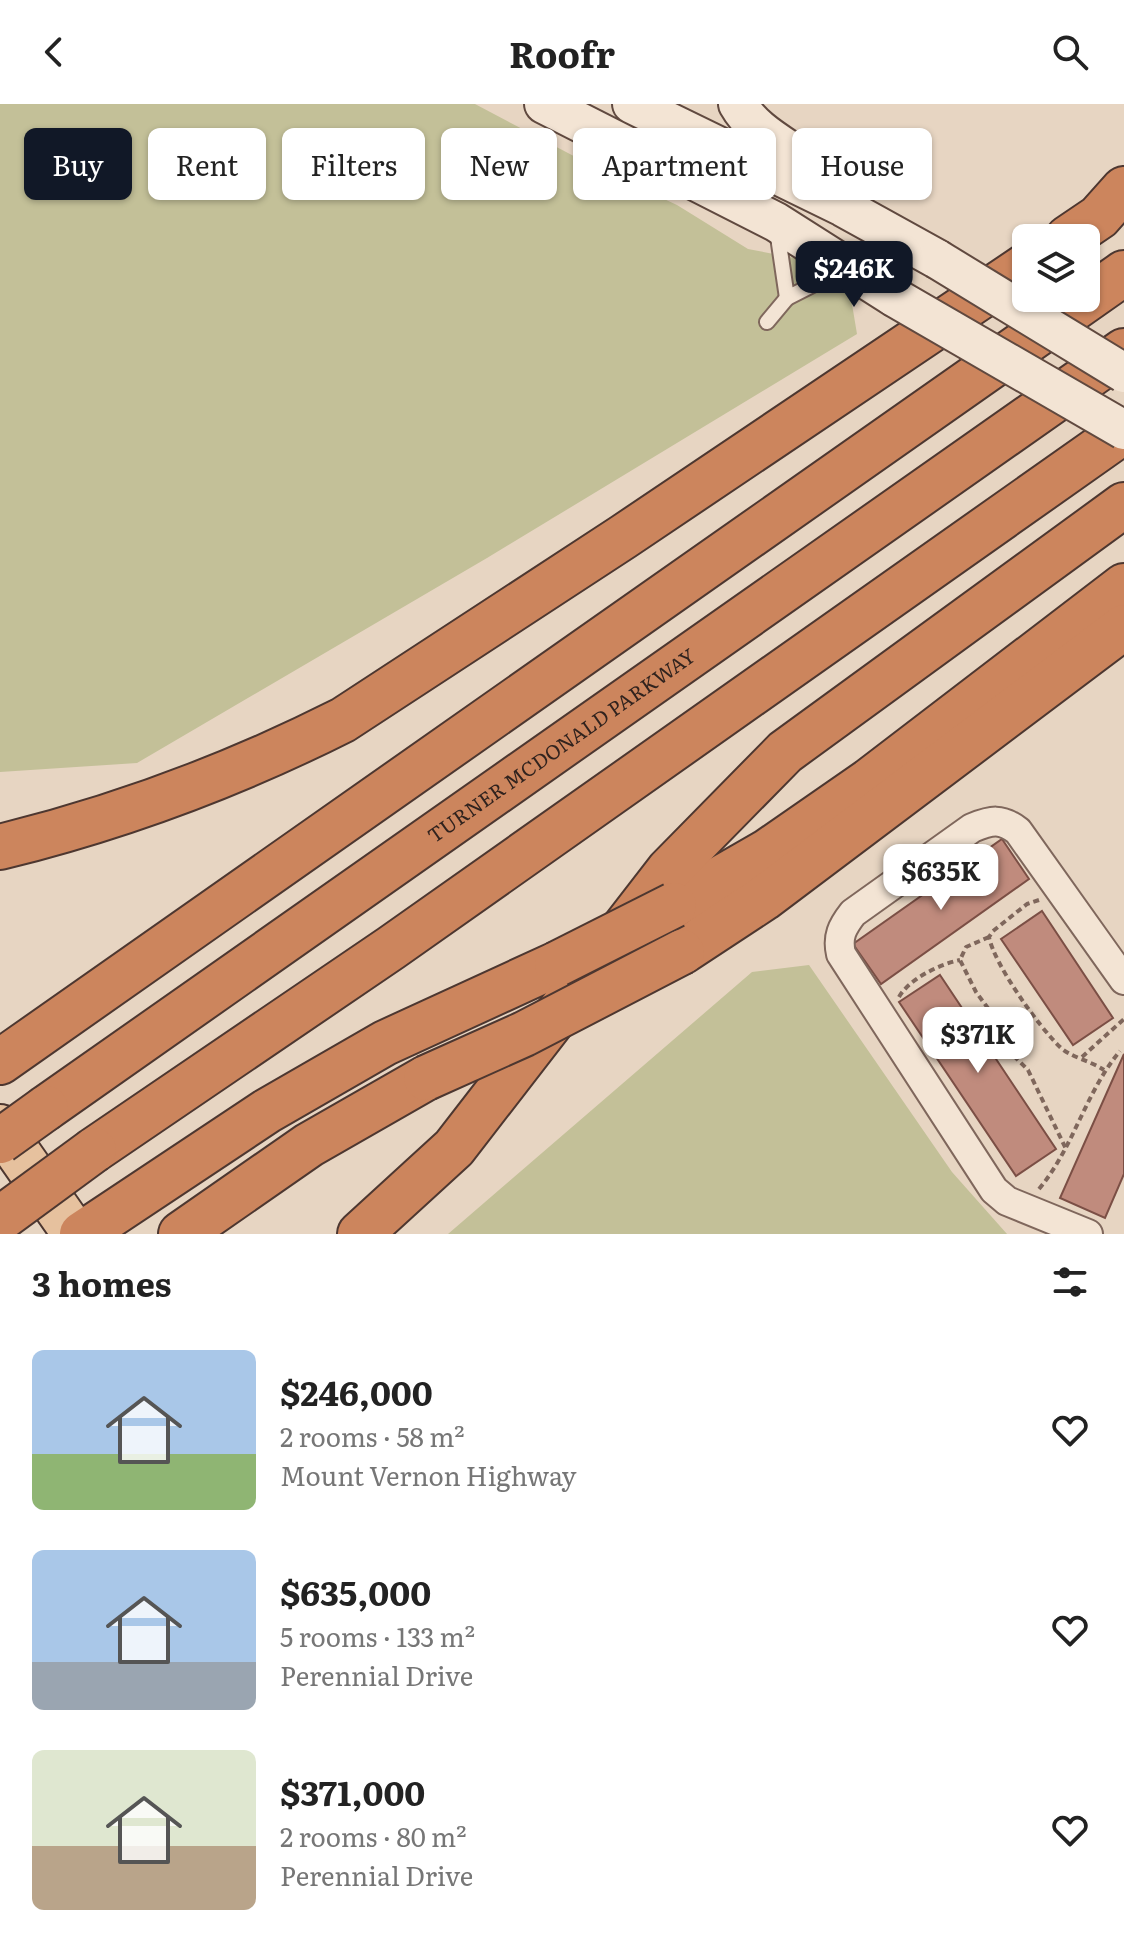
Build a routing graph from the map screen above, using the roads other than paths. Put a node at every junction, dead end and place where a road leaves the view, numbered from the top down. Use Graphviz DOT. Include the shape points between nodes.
graph roads {
  1 [pos="544,104"];
  2 [pos="630,104"];
  3 [pos="738,104"];
  4 [pos="587,114"];
  5 [pos="843,207"];
  6 [pos="776,222"];
  7 [pos="846,268"];
  8 [pos="1124,273"];
  9 [pos="1012,275"];
  10 [pos="787,298"];
  11 [pos="767,322"];
  12 [pos="1124,351"];
  13 [pos="1124,373"];
  14 [pos="1124,430"];
  15 [pos="1124,505"];
  16 [pos="1124,586"];
  17 [pos="1124,627"];
  18 [pos="82,827"];
  19 [pos="0,847"];
  20 [pos="0,874"];
  21 [pos="1124,980"];
  22 [pos="0,1062"];
  23 [pos="0,1127"];
  24 [pos="0,1141"];
  25 [pos="0,1219"];
  26 [pos="75,1234"];
  27 [pos="82,1234"];
  28 [pos="181,1234"];
  29 [pos="360,1234"];
  30 [pos="1088,1234"];
  1 -- 4 [label="main road"];
  2 -- 4 [label="main road"];
  2 -- 5 [label="main road"];
  3 -- 5 [label="main road" via="758,128 831,183"];
  4 -- 6 [label="main road"];
  5 -- 13 [label="main road, bridge"];
  6 -- 7 [label="main road"];
  6 -- 10 [label="lane"];
  7 -- 10 [label="lane"];
  7 -- 14 [label="main road, bridge"];
  8 -- 22 [label="highway"];
  9 -- 18 [label="highway" via="343,720"];
  10 -- 11 [label="lane"];
  12 -- 24 [label="highway, TURNER MCDONALD PARKWAY, bridge"];
  14 -- 25 [label="highway, bridge"];
  15 -- 29 [label="highway" via="785,752 669,870 454,1148"];
  16 -- 27 [label="highway, bridge" via="869,781 768,851 557,964 385,1043 267,1111"];
  17 -- 28 [label="highway, bridge" via="789,879 682,952 426,1078 309,1145"];
  18 -- 19 [label="highway"];
  18 -- 20 [label="highway"];
  21 -- 30 [label="street" via="1018,831 992,820 972,828 853,913 838,941 841,954 994,1190 1007,1201"];
  23 -- 26 [label="main road"];
}
